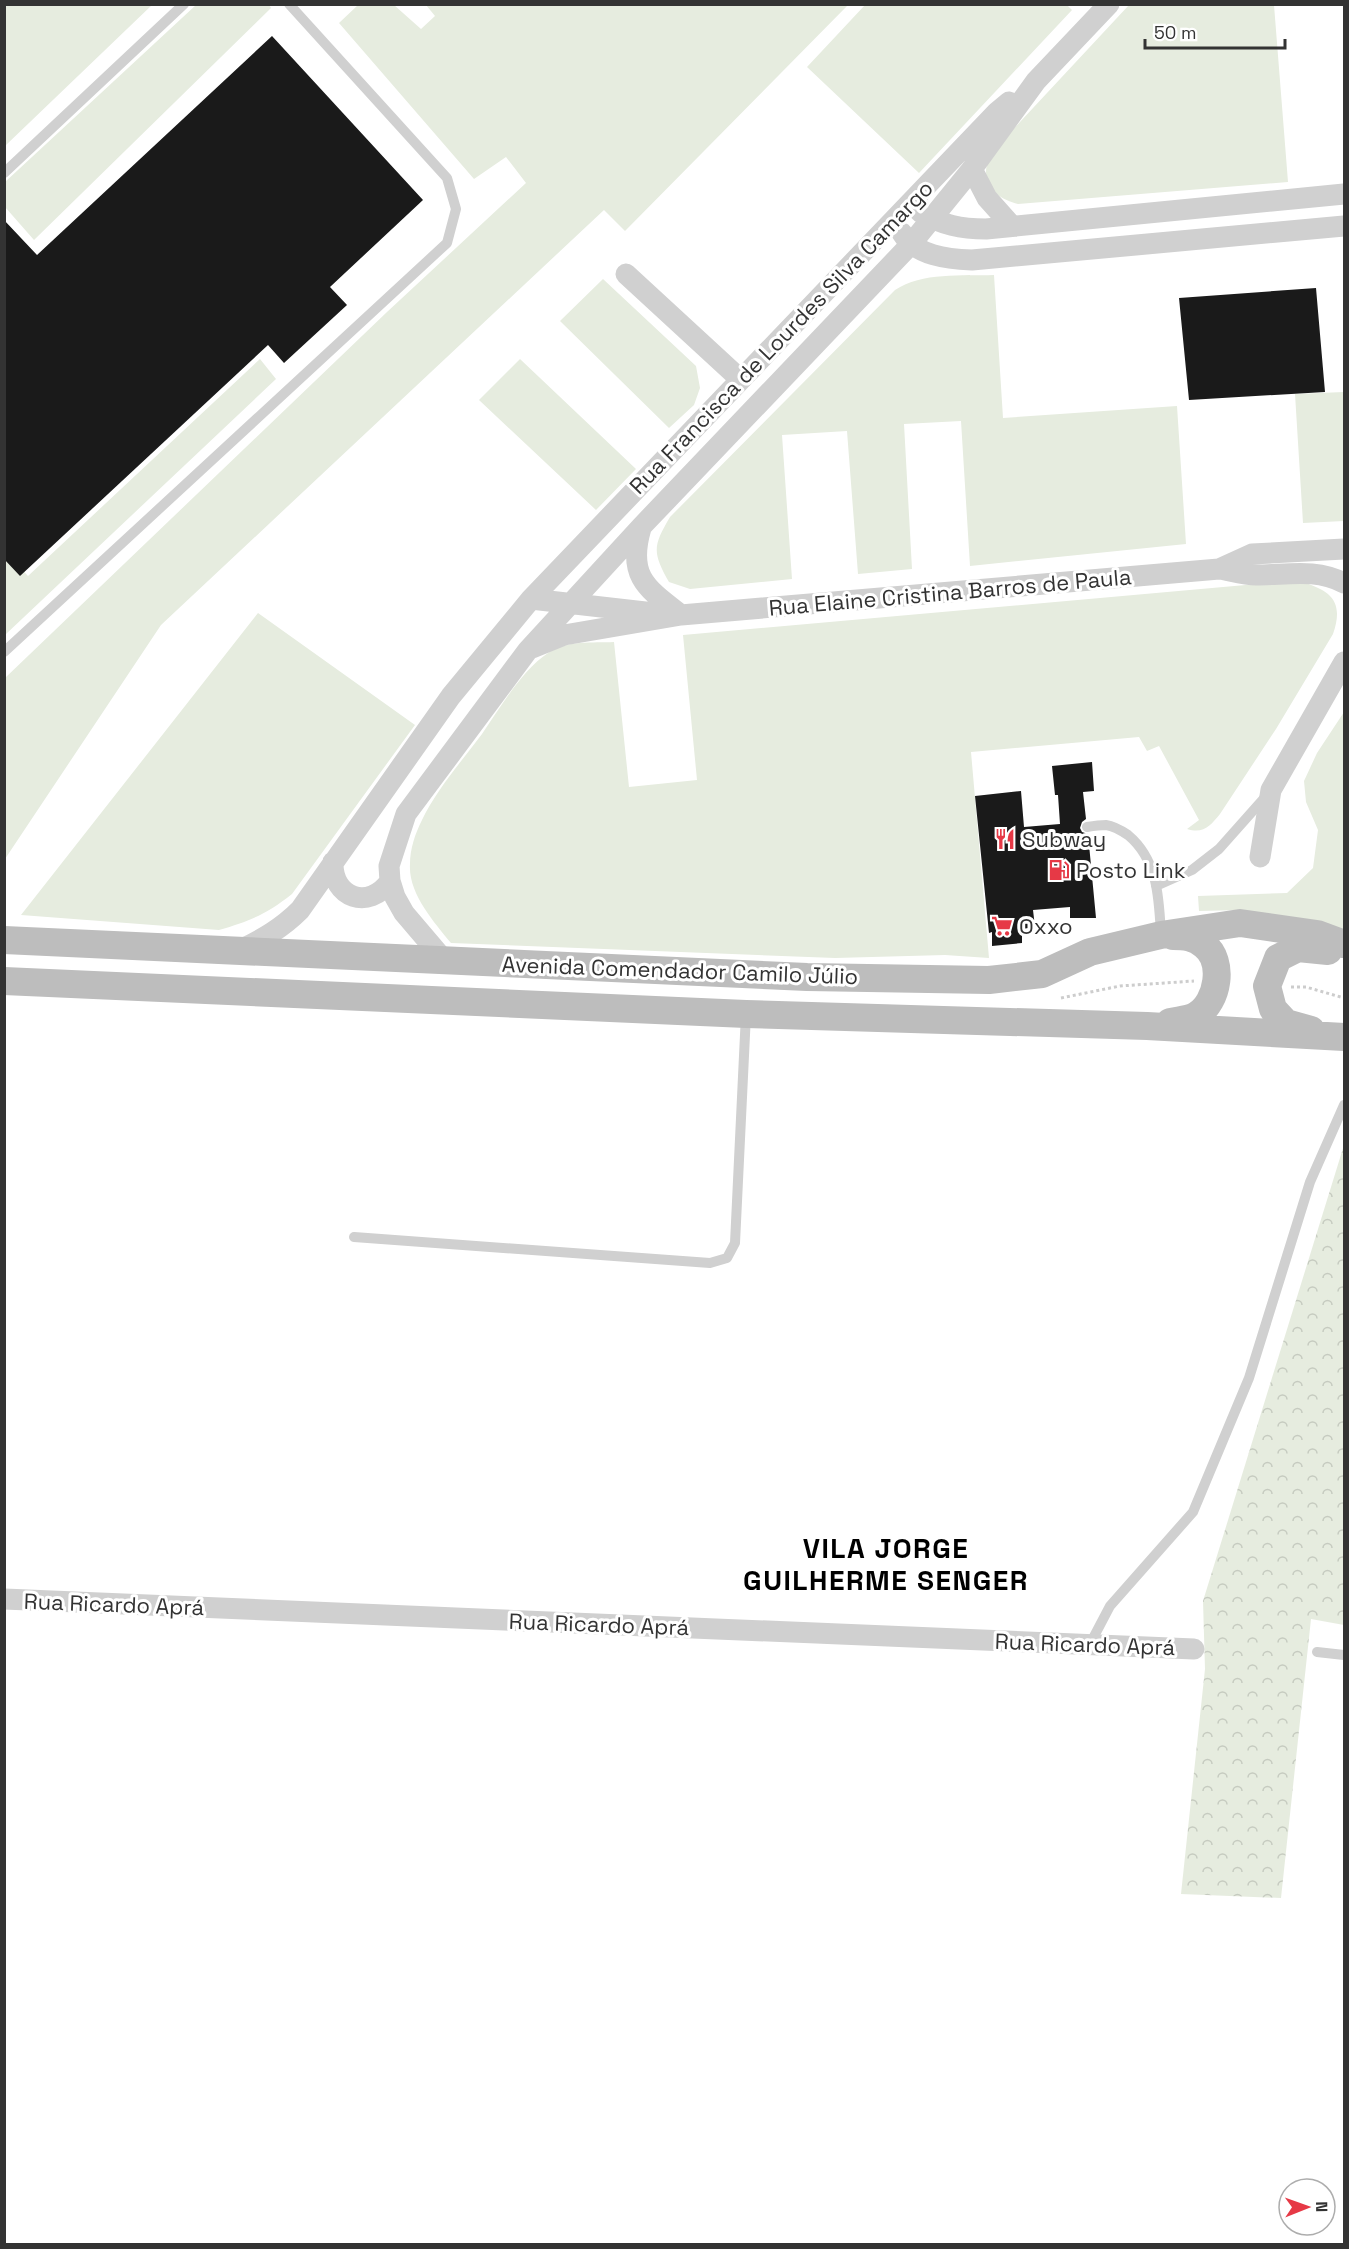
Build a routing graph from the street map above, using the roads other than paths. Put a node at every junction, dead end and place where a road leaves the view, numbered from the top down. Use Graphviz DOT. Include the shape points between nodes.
graph roads {
  1 [pos="184,4"];
  2 [pos="289,4"];
  3 [pos="1109,4"];
  4 [pos="1036,81"];
  5 [pos="972,169"];
  6 [pos="4,173"];
  7 [pos="1344,194"];
  8 [pos="903,208"];
  9 [pos="931,218"];
  10 [pos="1344,226"];
  11 [pos="1002,227"];
  12 [pos="911,244"];
  13 [pos="997,260"];
  14 [pos="626,274"];
  15 [pos="740,379"];
  16 [pos="641,527"];
  17 [pos="1344,549"];
  18 [pos="1219,569"];
  19 [pos="1344,583"];
  20 [pos="530,602"];
  21 [pos="569,604"];
  22 [pos="681,615"];
  23 [pos="546,629"];
  24 [pos="576,633"];
  25 [pos="528,650"];
  26 [pos="4,652"];
  27 [pos="1344,662"];
  28 [pos="1271,790"];
  29 [pos="1087,826"];
  30 [pos="1260,857"];
  31 [pos="333,862"];
  32 [pos="390,881"];
  33 [pos="1156,886"];
  34 [pos="1161,935"];
  35 [pos="4,940"];
  36 [pos="1344,944"];
  37 [pos="238,950"];
  38 [pos="1344,956"];
  39 [pos="444,960"];
  40 [pos="4,981"];
  41 [pos="746,1014"];
  42 [pos="1147,1026"];
  43 [pos="1341,1037"];
  44 [pos="1344,1105"];
  45 [pos="354,1237"];
  46 [pos="4,1599"];
  47 [pos="1090,1644"];
  48 [pos="1194,1648"];
  49 [pos="1317,1652"];
  50 [pos="1344,1655"];
  1 -- 6 [label="lane"];
  2 -- 26 [label="lane" via="447,178 456,209 447,243"];
  3 -- 4 [label="street, Rua Francisca de Lourdes Silva Camargo"];
  4 -- 5 [label="street, Rua Francisca de Lourdes Silva Camargo"];
  4 -- 8 [label="street, Rua Francisca de Lourdes Silva Camargo" via="997,112"];
  5 -- 9 [label="street, Rua Francisca de Lourdes Silva Camargo"];
  5 -- 11 [label="street"];
  7 -- 11 [label="street"];
  8 -- 9 [label="street"];
  8 -- 12 [label="street" via="902,234"];
  8 -- 15 [label="street, Rua Francisca de Lourdes Silva Camargo"];
  9 -- 11 [label="street" via="954,227"];
  9 -- 12 [label="street, Rua Francisca de Lourdes Silva Camargo"];
  10 -- 13 [label="street"];
  11 -- 13 [label="street" via="985,234 981,247 988,258"];
  12 -- 13 [label="street" via="951,260"];
  12 -- 16 [label="street, Rua Francisca de Lourdes Silva Camargo"];
  14 -- 15 [label="street"];
  15 -- 20 [label="street, Rua Francisca de Lourdes Silva Camargo"];
  16 -- 21 [label="street, Rua Francisca de Lourdes Silva Camargo"];
  16 -- 22 [label="street" via="635,552 638,572 645,585"];
  17 -- 18 [label="street, Rua Elaine Cristina Barros de Paula" via="1252,554"];
  18 -- 19 [label="street, Rua Elaine Cristina Barros de Paula" via="1253,575 1314,573"];
  18 -- 22 [label="street, Rua Elaine Cristina Barros de Paula"];
  20 -- 21 [label="street"];
  20 -- 23 [label="street" via="528,620"];
  20 -- 31 [label="street, Rua Francisca de Lourdes Silva Camargo" via="451,696"];
  21 -- 22 [label="street, Rua Elaine Cristina Barros de Paula"];
  21 -- 23 [label="street, Rua Francisca de Lourdes Silva Camargo"];
  22 -- 24 [label="street, Rua Elaine Cristina Barros de Paula"];
  23 -- 24 [label="street, Rua Elaine Cristina Barros de Paula"];
  23 -- 25 [label="street, Rua Francisca de Lourdes Silva Camargo"];
  24 -- 25 [label="street, Rua Elaine Cristina Barros de Paula"];
  25 -- 32 [label="street, Rua Francisca de Lourdes Silva Camargo" via="406,814 389,866"];
  27 -- 28 [label="street"];
  28 -- 30 [label="street"];
  28 -- 33 [label="lane" via="1220,849 1192,870"];
  29 -- 33 [label="lane" via="1108,825 1138,844 1150,863"];
  31 -- 32 [label="street" via="332,875 351,897 363,899 377,894"];
  31 -- 37 [label="street, Rua Francisca de Lourdes Silva Camargo" via="287,923"];
  32 -- 39 [label="street" via="409,920"];
  33 -- 34 [label="lane"];
  34 -- 36 [label="main road, Avenida Comendador Camilo Júlio" via="1240,923 1317,934"];
  34 -- 39 [label="main road, Avenida Comendador Camilo Júlio" via="1090,952 1042,974 989,980 818,977"];
  34 -- 42 [label="main road" via="1190,936 1206,946 1213,958 1217,981 1209,1004 1196,1016"];
  35 -- 37 [label="main road, Avenida Comendador Camilo Júlio"];
  37 -- 39 [label="main road, Avenida Comendador Camilo Júlio"];
  38 -- 43 [label="main road" via="1298,948 1278,958 1267,986 1273,1008 1286,1023"];
  40 -- 41 [label="main road, Avenida Comendador Camilo Júlio"];
  41 -- 42 [label="main road, Avenida Comendador Camilo Júlio"];
  41 -- 45 [label="lane" via="735,1244 727,1258 710,1263"];
  42 -- 43 [label="main road, Avenida Comendador Camilo Júlio"];
  44 -- 47 [label="lane" via="1310,1182 1250,1378 1194,1512 1110,1606"];
  46 -- 47 [label="street, Rua Ricardo Aprá"];
  47 -- 48 [label="street, Rua Ricardo Aprá"];
  49 -- 50 [label="lane"];
}
